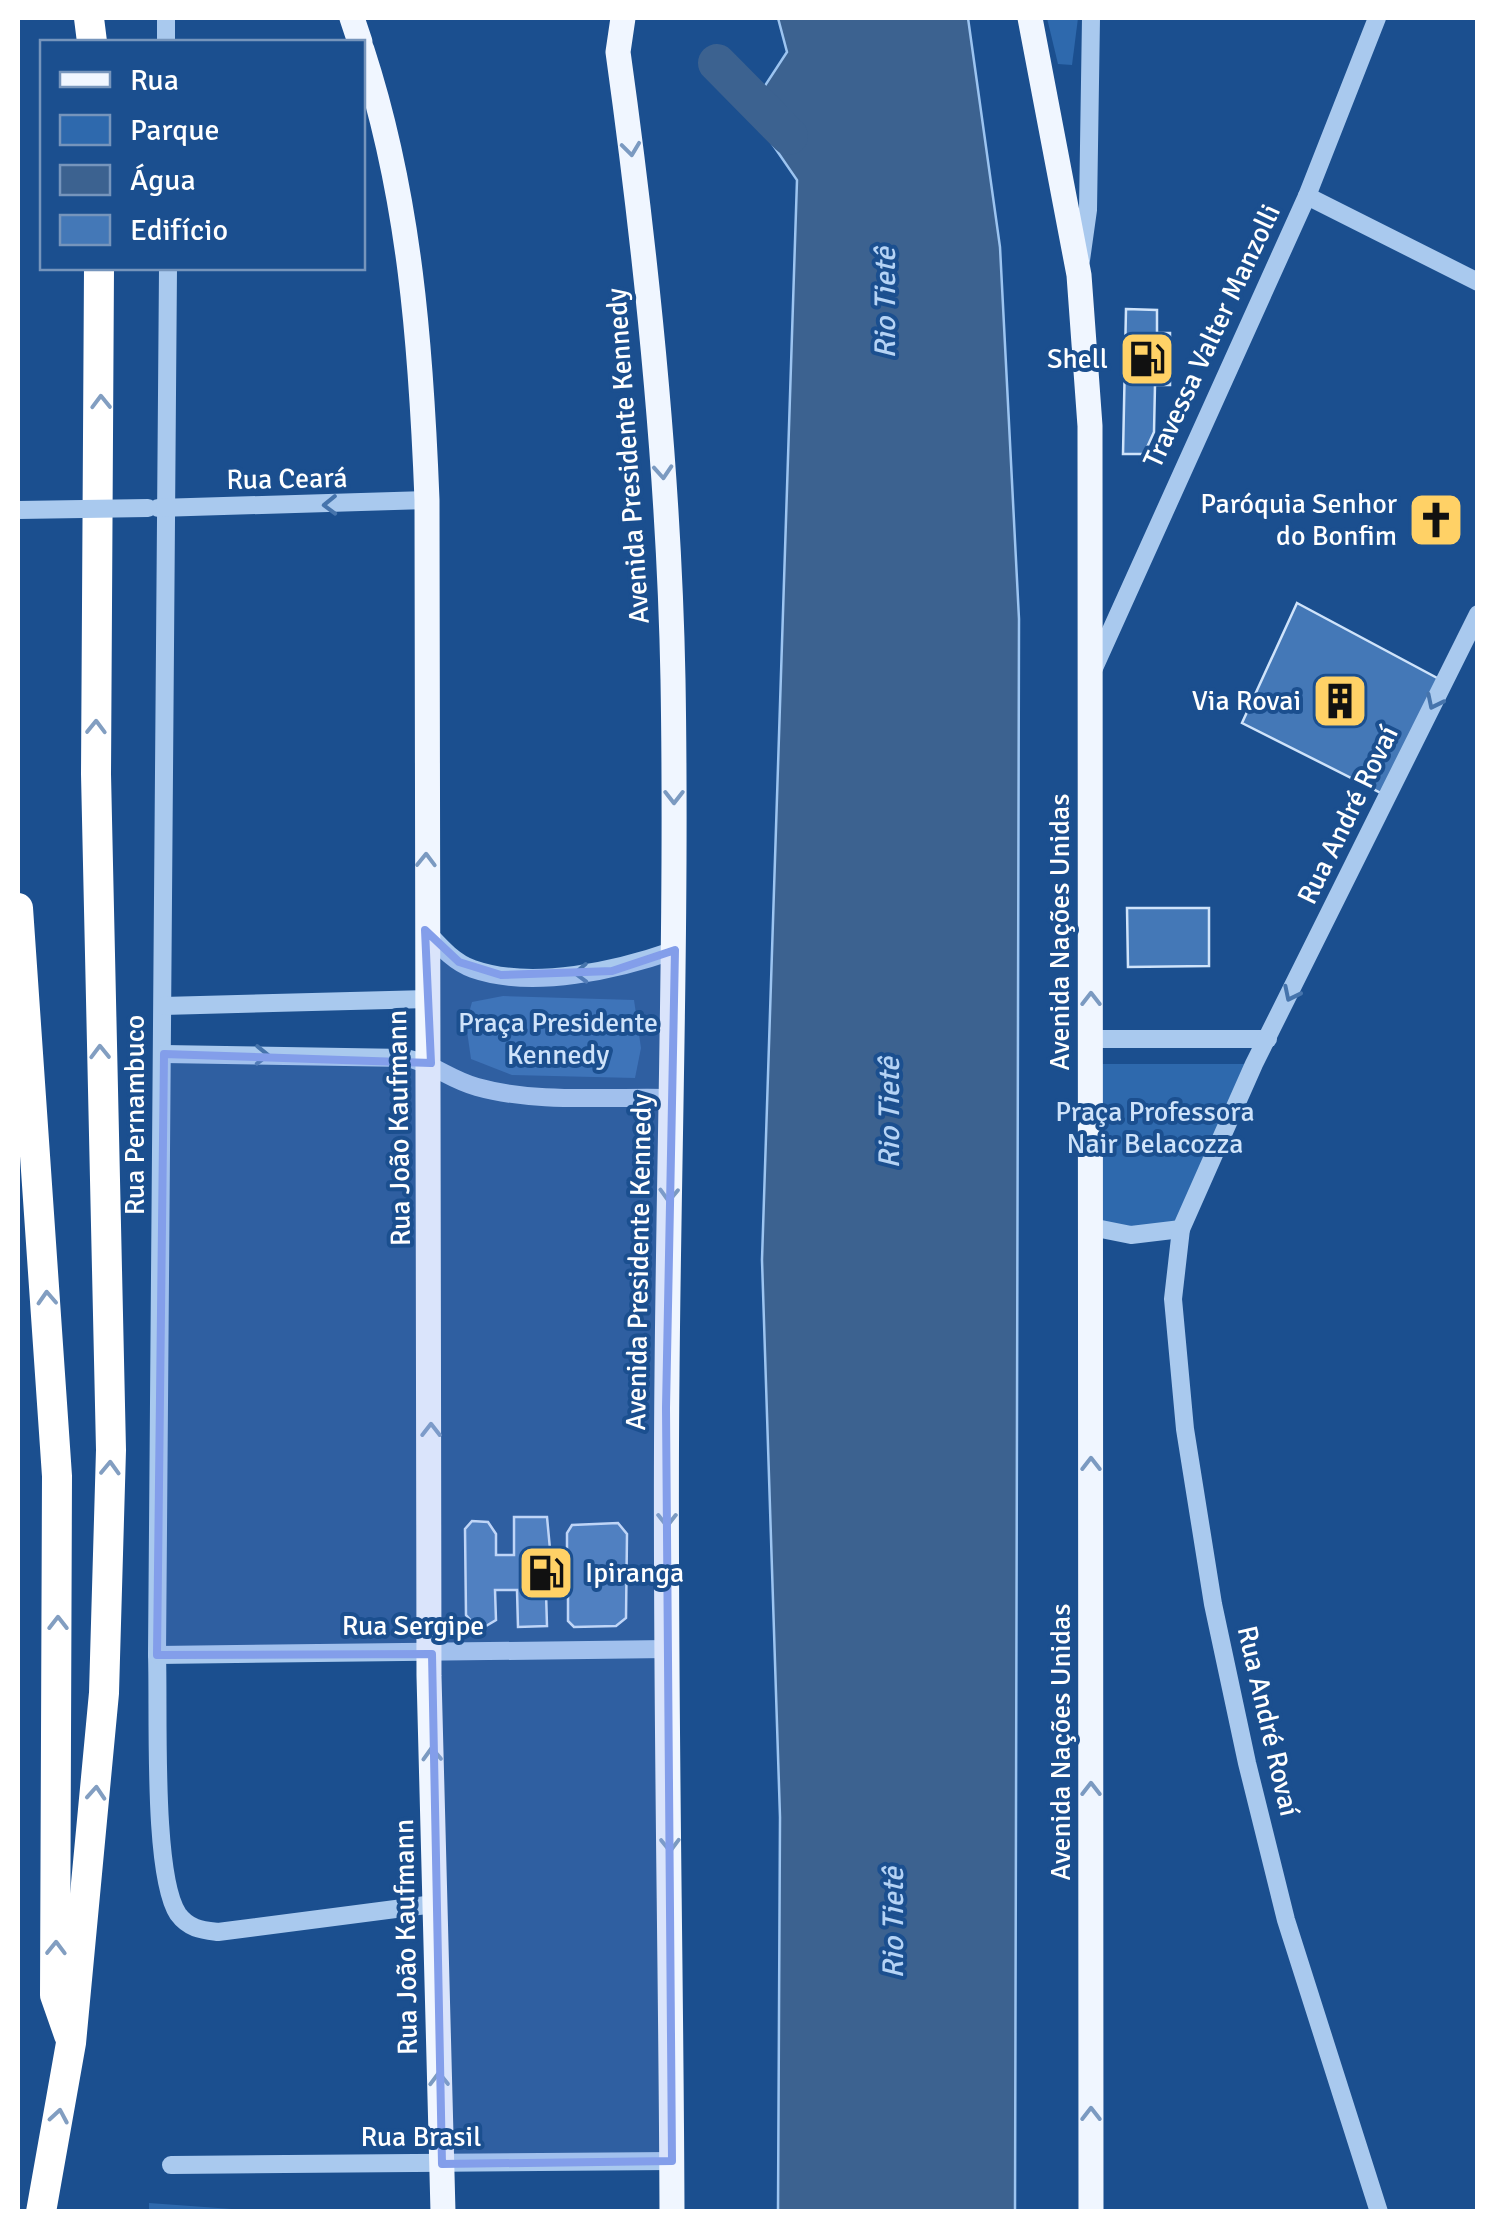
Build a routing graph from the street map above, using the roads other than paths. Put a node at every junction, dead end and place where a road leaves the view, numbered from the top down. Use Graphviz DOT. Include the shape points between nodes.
graph roads {
  1 [pos="605,18"];
  2 [pos="623,18"];
  3 [pos="1030,18"];
  4 [pos="1091,18"];
  5 [pos="1377,18"];
  6 [pos="618,52"];
  7 [pos="365,61"];
  8 [pos="1307,196"];
  9 [pos="99,270"];
  10 [pos="168,270"];
  11 [pos="1079,275"];
  12 [pos="1478,282"];
  13 [pos="427,500"];
  14 [pos="169,509"];
  15 [pos="18,510"];
  16 [pos="1478,614"];
  17 [pos="1091,675"];
  18 [pos="18,908"];
  19 [pos="425,930"];
  20 [pos="675,950"];
  21 [pos="428,998"];
  22 [pos="163,1006"];
  23 [pos="1090,1039"];
  24 [pos="1268,1039"];
  25 [pos="164,1054"];
  26 [pos="431,1063"];
  27 [pos="672,1098"];
  28 [pos="1091,1227"];
  29 [pos="1181,1229"];
  30 [pos="668,1648"];
  31 [pos="432,1654"];
  32 [pos="157,1655"];
  33 [pos="434,1904"];
  34 [pos="72,2043"];
  35 [pos="672,2162"];
  36 [pos="442,2164"];
  37 [pos="171,2165"];
  38 [pos="42,2212"];
  39 [pos="442,2212"];
  40 [pos="672,2212"];
  41 [pos="1091,2212"];
  42 [pos="1380,2212"];
  1 -- 6 [label="main road"];
  2 -- 6 [label="main road, Avenida Presidente Kennedy"];
  3 -- 11 [label="main road, Avenida Nações Unidas"];
  4 -- 11 [label="street" via="1088,210"];
  5 -- 8 [label="street, Travessa Valter Manzolli"];
  6 -- 20 [label="main road, Avenida Presidente Kennedy, one-way" via="664,471"];
  7 -- 13 [label="main road, Rua João Kaufmann" via="403,206 421,361"];
  8 -- 12 [label="street"];
  8 -- 17 [label="street, Travessa Valter Manzolli"];
  34 -- 9 [label="highway, one-way" via="104,1693 110,1450 96,774"];
  10 -- 14 [label="street, Rua Pernambuco"];
  11 -- 17 [label="main road, Avenida Nações Unidas" via="1090,426"];
  13 -- 14 [label="street, Rua Ceará, one-way"];
  19 -- 13 [label="main road, Rua João Kaufmann, one-way"];
  14 -- 15 [label="street, Rua Ceará, bridge"];
  14 -- 22 [label="street, Rua Pernambuco"];
  16 -- 24 [label="street, Rua André Rovaí, one-way"];
  23 -- 17 [label="main road, Avenida Nações Unidas, one-way"];
  34 -- 18 [label="highway, one-way" via="55,1996 57,1476"];
  20 -- 19 [label="street, one-way" via="612,971 501,975 459,962"];
  19 -- 21 [label="main road, Rua João Kaufmann"];
  20 -- 27 [label="main road, Avenida Presidente Kennedy"];
  21 -- 22 [label="street"];
  21 -- 26 [label="main road, Rua João Kaufmann"];
  22 -- 25 [label="street, Rua Pernambuco"];
  23 -- 24 [label="street"];
  23 -- 28 [label="main road, Avenida Nações Unidas"];
  24 -- 29 [label="street, Rua André Rovaí"];
  25 -- 26 [label="street, one-way"];
  25 -- 32 [label="street, Rua Pernambuco"];
  26 -- 27 [label="street" via="457,1081 520,1094"];
  31 -- 26 [label="main road, Rua João Kaufmann, one-way"];
  27 -- 30 [label="main road, Avenida Presidente Kennedy, one-way"];
  28 -- 29 [label="street" via="1131,1234"];
  41 -- 28 [label="main road, Avenida Nações Unidas, one-way"];
  29 -- 42 [label="street, Rua André Rovaí" via="1174,1332 1217,1620 1286,1920"];
  30 -- 31 [label="street, Rua Sergipe"];
  30 -- 35 [label="main road, Avenida Presidente Kennedy, one-way"];
  31 -- 32 [label="street, Rua Sergipe"];
  33 -- 31 [label="main road, Rua João Kaufmann, one-way"];
  32 -- 33 [label="street, Rua Pernambuco" via="169,1896 180,1917 194,1929 218,1932"];
  36 -- 33 [label="main road, Rua João Kaufmann, one-way"];
  38 -- 34 [label="highway, one-way"];
  35 -- 36 [label="street, Rua Brasil"];
  35 -- 40 [label="main road, Avenida Presidente Kennedy"];
  36 -- 37 [label="street, Rua Brasil"];
  36 -- 39 [label="main road, Rua João Kaufmann"];
}
